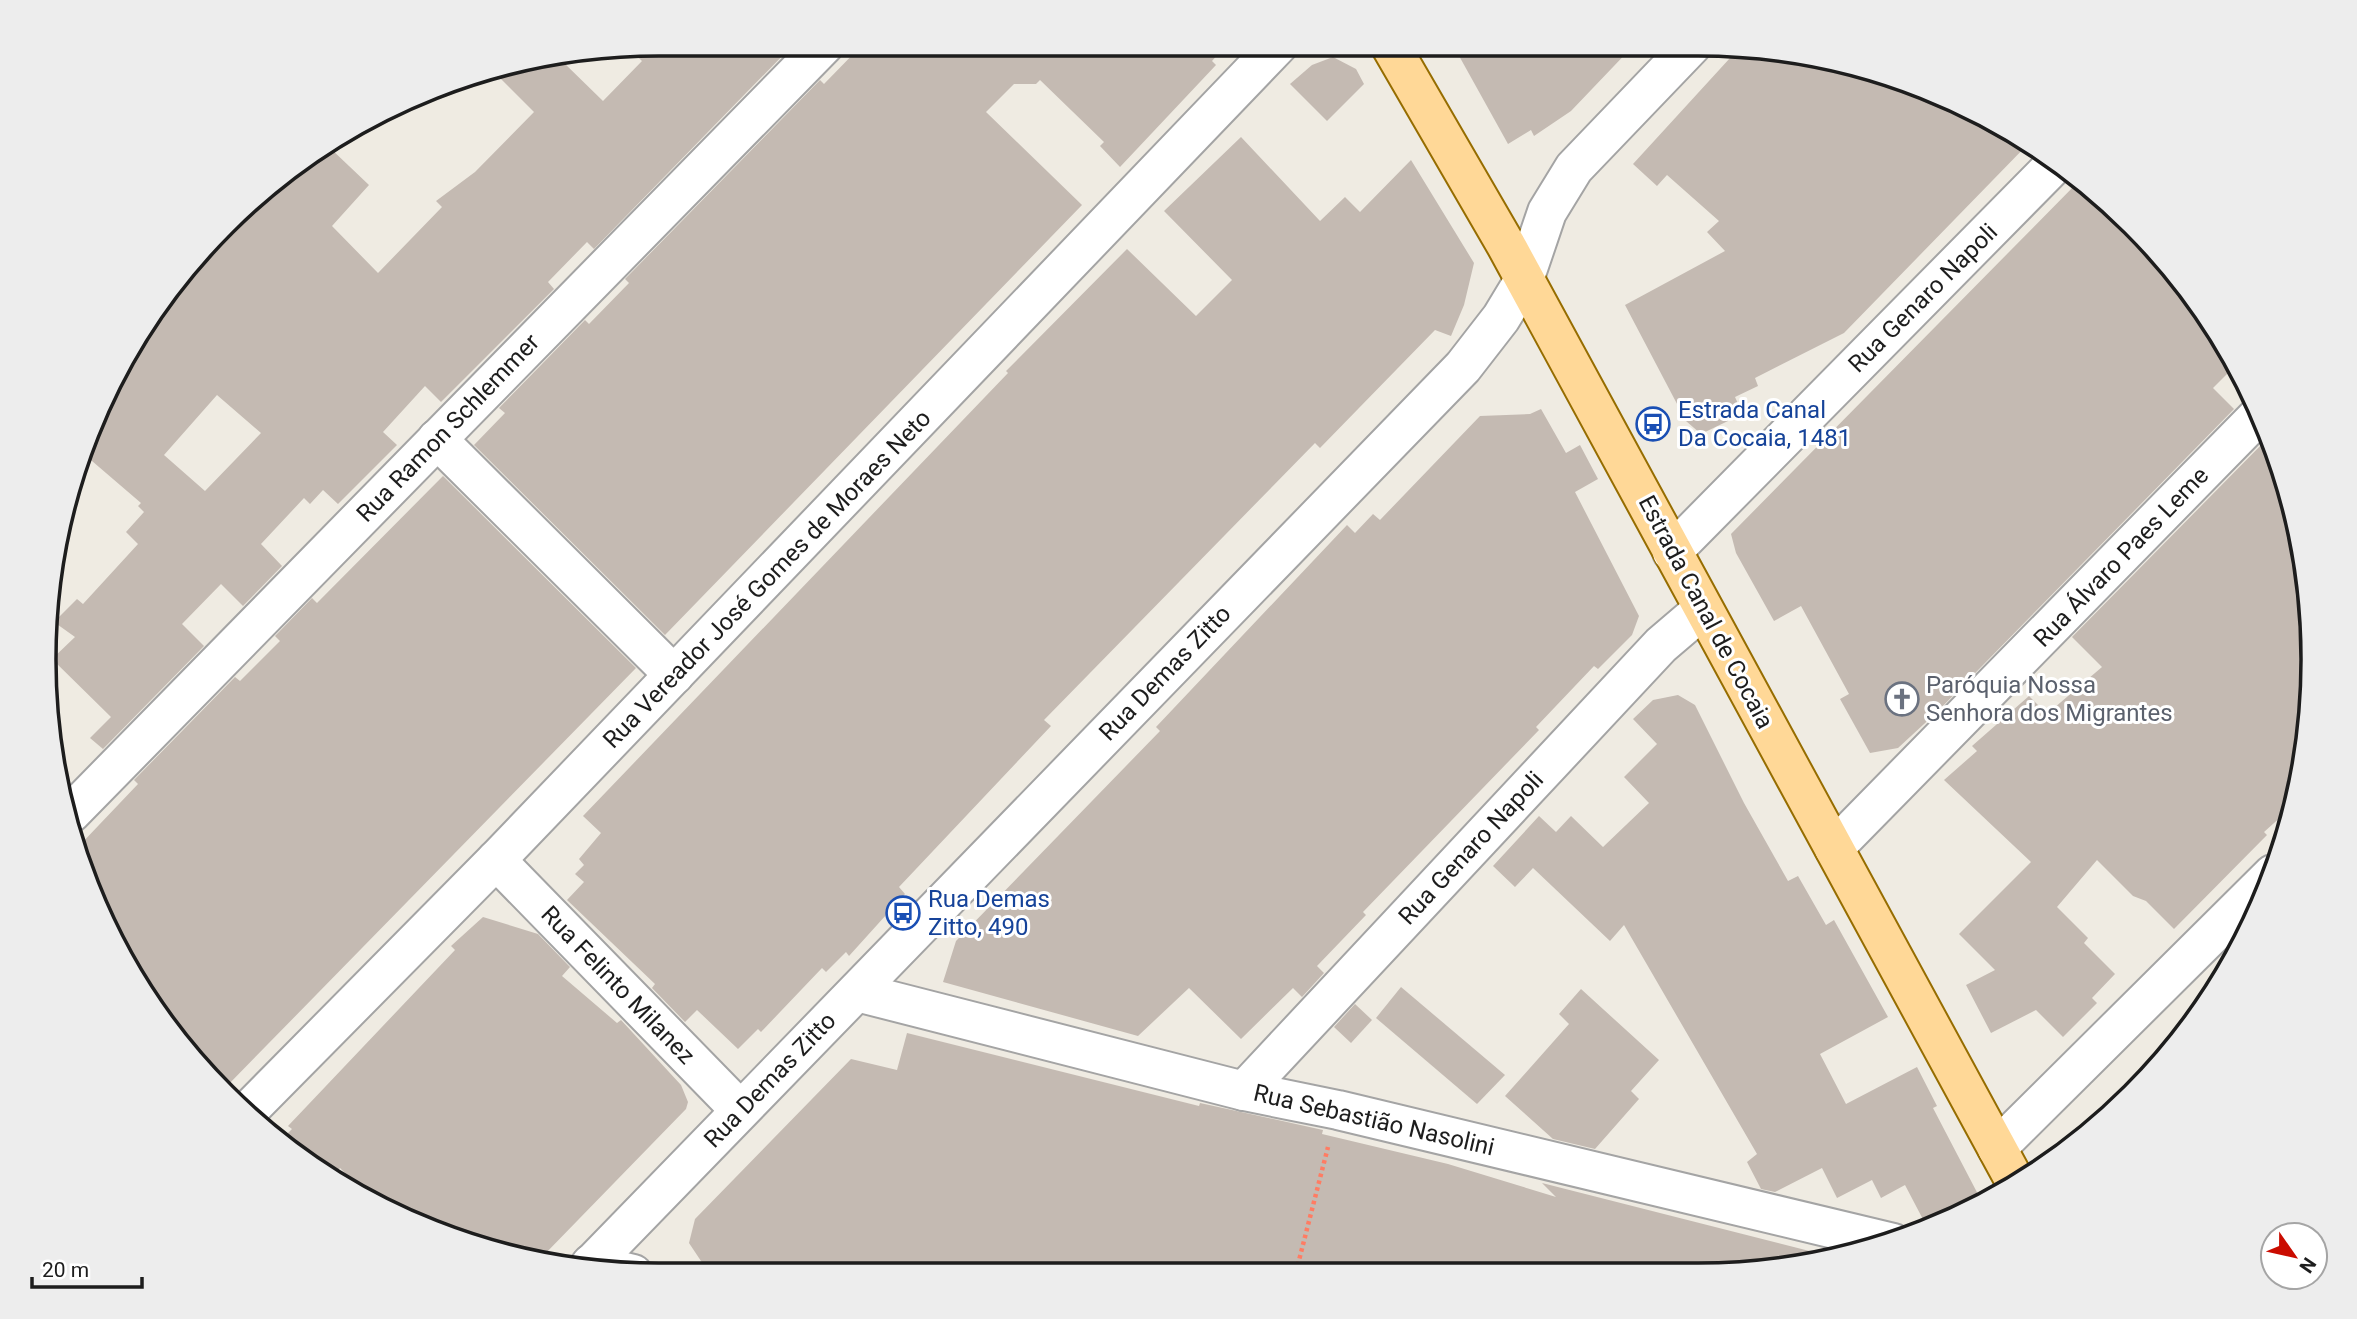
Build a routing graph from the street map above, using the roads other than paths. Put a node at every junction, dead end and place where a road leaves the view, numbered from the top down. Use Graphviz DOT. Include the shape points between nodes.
graph roads {
  1 [pos="813,56"];
  2 [pos="1267,56"];
  3 [pos="1396,56"];
  4 [pos="1681,56"];
  5 [pos="2049,170"];
  6 [pos="1524,280"];
  7 [pos="2252,422"];
  8 [pos="437,439"];
  9 [pos="1672,552"];
  10 [pos="1702,610"];
  11 [pos="674,675"];
  12 [pos="75,809"];
  13 [pos="1834,848"];
  14 [pos="496,860"];
  15 [pos="2253,895"];
  16 [pos="2199,950"];
  17 [pos="2226,950"];
  18 [pos="857,992"];
  19 [pos="1244,1091"];
  20 [pos="254,1106"];
  21 [pos="740,1110"];
  22 [pos="1997,1148"];
  23 [pos="2011,1174"];
  24 [pos="1870,1237"];
  25 [pos="596,1260"];
  1 -- 8 [label="street, Rua Ramon Schlemmer"];
  2 -- 11 [label="street, Rua Vereador José Gomes de Moraes Neto"];
  3 -- 6 [label="main road, Estrada Canal de Cocaia"];
  4 -- 6 [label="street, Rua Demas Zitto" via="1574,168 1547,212"];
  5 -- 9 [label="street, Rua Genaro Napoli"];
  6 -- 9 [label="main road, Estrada Canal de Cocaia"];
  6 -- 18 [label="street, Rua Demas Zitto" via="1462,368"];
  7 -- 13 [label="street, Rua Álvaro Paes Leme"];
  8 -- 11 [label="street"];
  8 -- 12 [label="street, Rua Ramon Schlemmer"];
  9 -- 10 [label="main road, Estrada Canal de Cocaia"];
  10 -- 13 [label="main road, Estrada Canal de Cocaia"];
  10 -- 19 [label="street, Rua Genaro Napoli" via="1661,645"];
  11 -- 14 [label="street, Rua Vereador José Gomes de Moraes Neto"];
  13 -- 22 [label="main road, Estrada Canal de Cocaia"];
  14 -- 20 [label="street, Rua Vereador José Gomes de Moraes Neto"];
  14 -- 21 [label="street, Rua Felinto Milanez"];
  15 -- 16 [label="street"];
  16 -- 17 [label="street"];
  16 -- 22 [label="street"];
  18 -- 19 [label="street, Rua Sebastião Nasolini"];
  18 -- 21 [label="street, Rua Demas Zitto"];
  19 -- 24 [label="street, Rua Sebastião Nasolini"];
  21 -- 25 [label="street, Rua Demas Zitto"];
  22 -- 23 [label="main road, Estrada Canal de Cocaia"];
}
